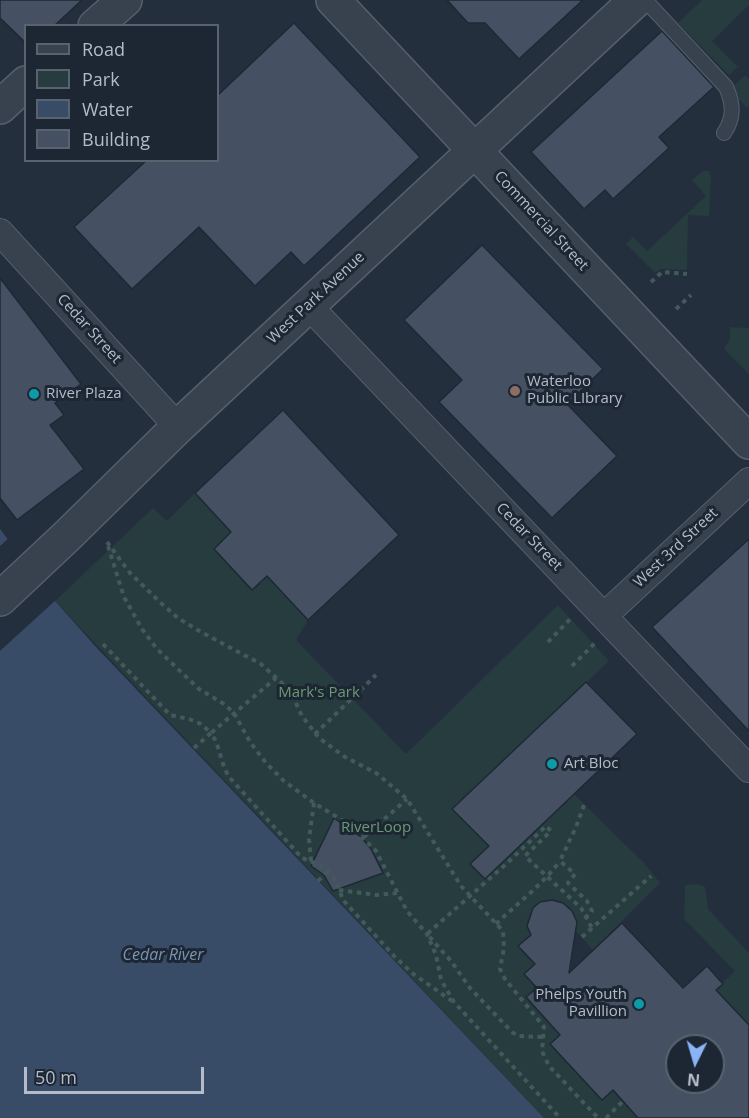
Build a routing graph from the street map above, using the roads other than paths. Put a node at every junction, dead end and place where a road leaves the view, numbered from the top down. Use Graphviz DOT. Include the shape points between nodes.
graph roads {
  1 [pos="125,0"];
  2 [pos="333,0"];
  3 [pos="636,0"];
  4 [pos="645,0"];
  5 [pos="97,24"];
  6 [pos="24,85"];
  7 [pos="0,107"];
  8 [pos="724,133"];
  9 [pos="475,150"];
  10 [pos="0,231"];
  11 [pos="308,305"];
  12 [pos="178,427"];
  13 [pos="749,442"];
  14 [pos="749,481"];
  15 [pos="0,598"];
  16 [pos="601,628"];
  17 [pos="749,769"];
  1 -- 5 [label="street"];
  2 -- 9 [label="street, Commercial Street"];
  3 -- 9 [label="street, West Park Avenue"];
  4 -- 8 [label="lane" via="726,87 732,116"];
  6 -- 7 [label="street"];
  9 -- 11 [label="street, West Park Avenue"];
  9 -- 13 [label="street, Commercial Street"];
  10 -- 12 [label="street, Cedar Street"];
  11 -- 12 [label="street, West Park Avenue"];
  11 -- 16 [label="street, Cedar Street"];
  12 -- 15 [label="street, West Park Avenue"];
  14 -- 16 [label="street, West 3rd Street"];
  16 -- 17 [label="street, Cedar Street"];
}
